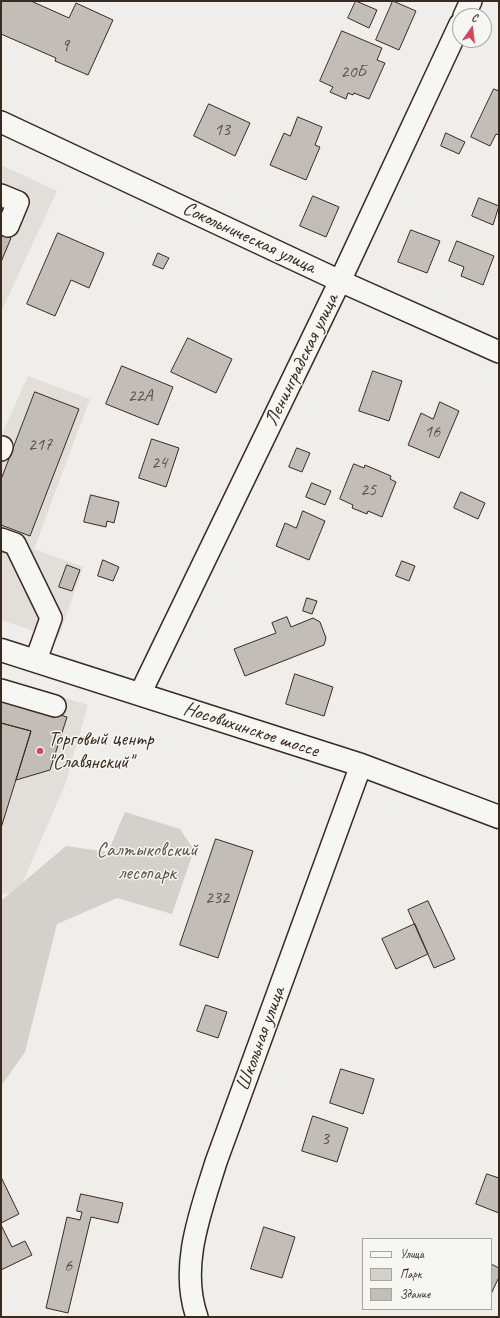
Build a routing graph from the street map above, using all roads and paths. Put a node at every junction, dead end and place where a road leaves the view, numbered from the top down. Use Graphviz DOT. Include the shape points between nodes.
graph roads {
  1 [pos="452,41"];
  2 [pos="1,122"];
  3 [pos="1,195"];
  4 [pos="8,226"];
  5 [pos="340,281"];
  6 [pos="499,352"];
  7 [pos="1,539"];
  8 [pos="1,650"];
  9 [pos="36,660"];
  10 [pos="1,690"];
  11 [pos="140,694"];
  12 [pos="55,706"];
  13 [pos="361,765"];
  14 [pos="499,817"];
  15 [pos="197,1317"];
  1 -- 5 [label="street, Ленинградская улица"];
  2 -- 5 [label="street, Сокольническая улица"];
  3 -- 4 [label="street" via="18,202"];
  5 -- 6 [label="street, Сокольническая улица"];
  5 -- 11 [label="street, Ленинградская улица"];
  7 -- 9 [label="street" via="15,544 51,618"];
  8 -- 9 [label="main road, Носовихинское шоссе"];
  9 -- 11 [label="main road, Носовихинское шоссе"];
  10 -- 12 [label="street"];
  11 -- 13 [label="main road, Носовихинское шоссе"];
  13 -- 14 [label="main road, Носовихинское шоссе"];
  13 -- 15 [label="street, Школьная улица" via="216,1162 196,1232 190,1272 191,1292"];
}
